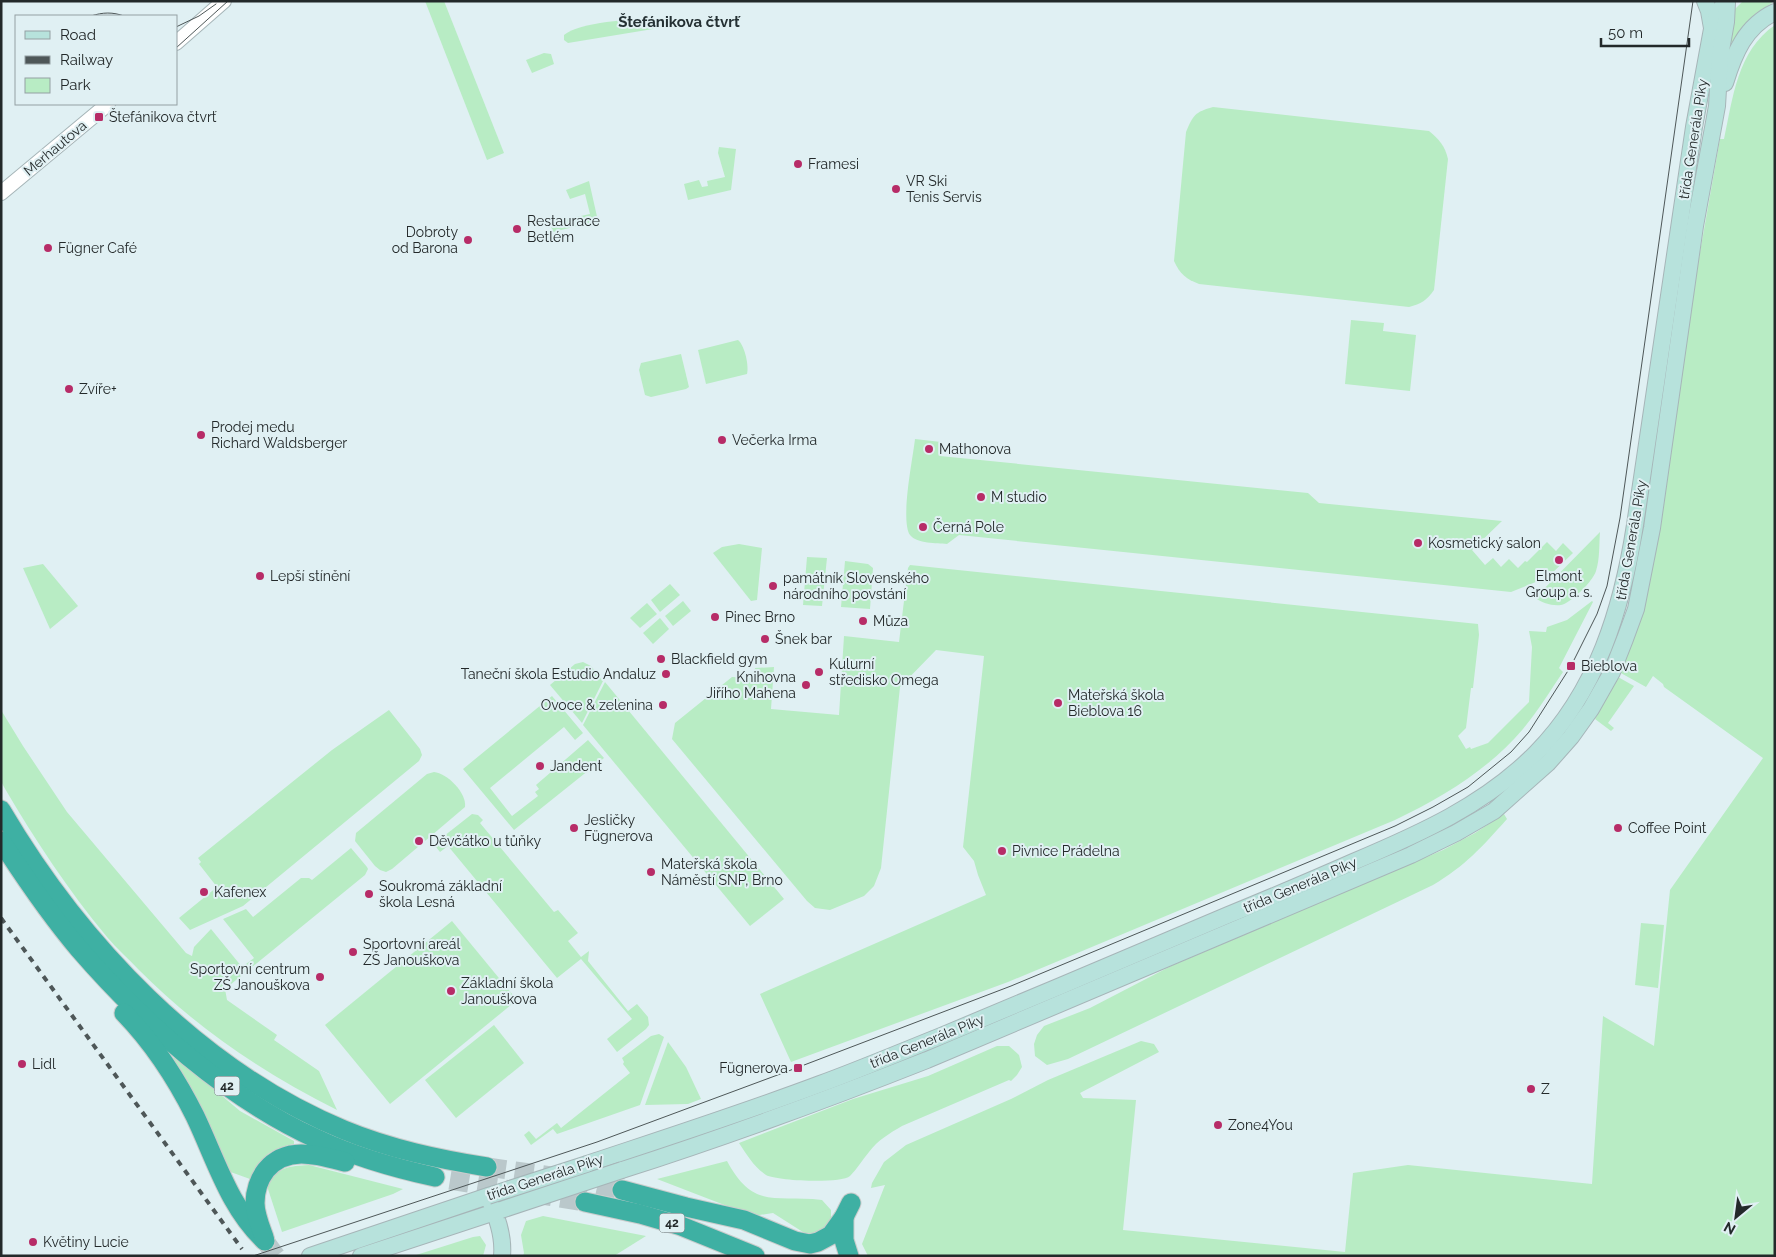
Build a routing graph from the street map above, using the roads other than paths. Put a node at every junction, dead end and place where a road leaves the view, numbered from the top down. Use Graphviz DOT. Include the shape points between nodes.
graph roads {
  1 [pos="224,1"];
  2 [pos="1705,1"];
  3 [pos="1727,1"];
  4 [pos="1775,12"];
  5 [pos="1712,29"];
  6 [pos="178,41"];
  7 [pos="107,105"];
  8 [pos="1717,106"];
  9 [pos="1,193"];
  10 [pos="1,810"];
  11 [pos="1,841"];
  12 [pos="61,927"];
  13 [pos="733,1124"];
  14 [pos="487,1167"];
  15 [pos="622,1190"];
  16 [pos="585,1202"];
  17 [pos="494,1206"];
  18 [pos="686,1207"];
  19 [pos="310,1256"];
  20 [pos="361,1256"];
  21 [pos="502,1256"];
  22 [pos="755,1256"];
  23 [pos="804,1256"];
  24 [pos="849,1256"];
  1 -- 6 [label="street"];
  2 -- 5 [label="main road"];
  3 -- 5 [label="main road, třída Generála Píky"];
  3 -- 8 [label="main road, třída Generála Píky"];
  4 -- 8 [label="main road" via="1758,22 1745,36 1737,49"];
  5 -- 13 [label="main road, třída Generála Píky" via="1694,127 1629,566 1609,637 1592,673 1576,702 1536,753 1466,808 1404,841"];
  7 -- 9 [label="street, Merhautova"];
  8 -- 13 [label="main road, třída Generála Píky" via="1694,236 1652,528 1636,609 1612,672 1591,709 1548,763 1494,811 1411,855 862,1086"];
  10 -- 14 [label="highway, 42" via="60,898 107,956 166,1014 225,1062 288,1102 345,1130 413,1153"];
  11 -- 12 [label="highway, 42"];
  12 -- 12 [label="highway, 42" via="83,963 162,1058 195,1116 234,1201 252,1229 265,1241 255,1204 257,1190 263,1174 283,1157 310,1154 379,1170 442,1178 377,1163 346,1152 273,1117 240,1096 187,1055 136,1009"];
  13 -- 17 [label="main road, třída Generála Píky, bridge" via="707,1124 587,1164"];
  13 -- 17 [label="main road, třída Generála Píky, bridge" via="714,1140"];
  15 -- 18 [label="highway, 42"];
  16 -- 22 [label="highway, 42" via="681,1226"];
  17 -- 19 [label="main road, třída Generála Píky" via="465,1204"];
  17 -- 20 [label="main road, třída Generála Píky"];
  17 -- 21 [label="main road"];
  18 -- 23 [label="highway, 42"];
  18 -- 24 [label="highway, 42" via="744,1220 810,1244 831,1235 848,1210 844,1240"];
}
